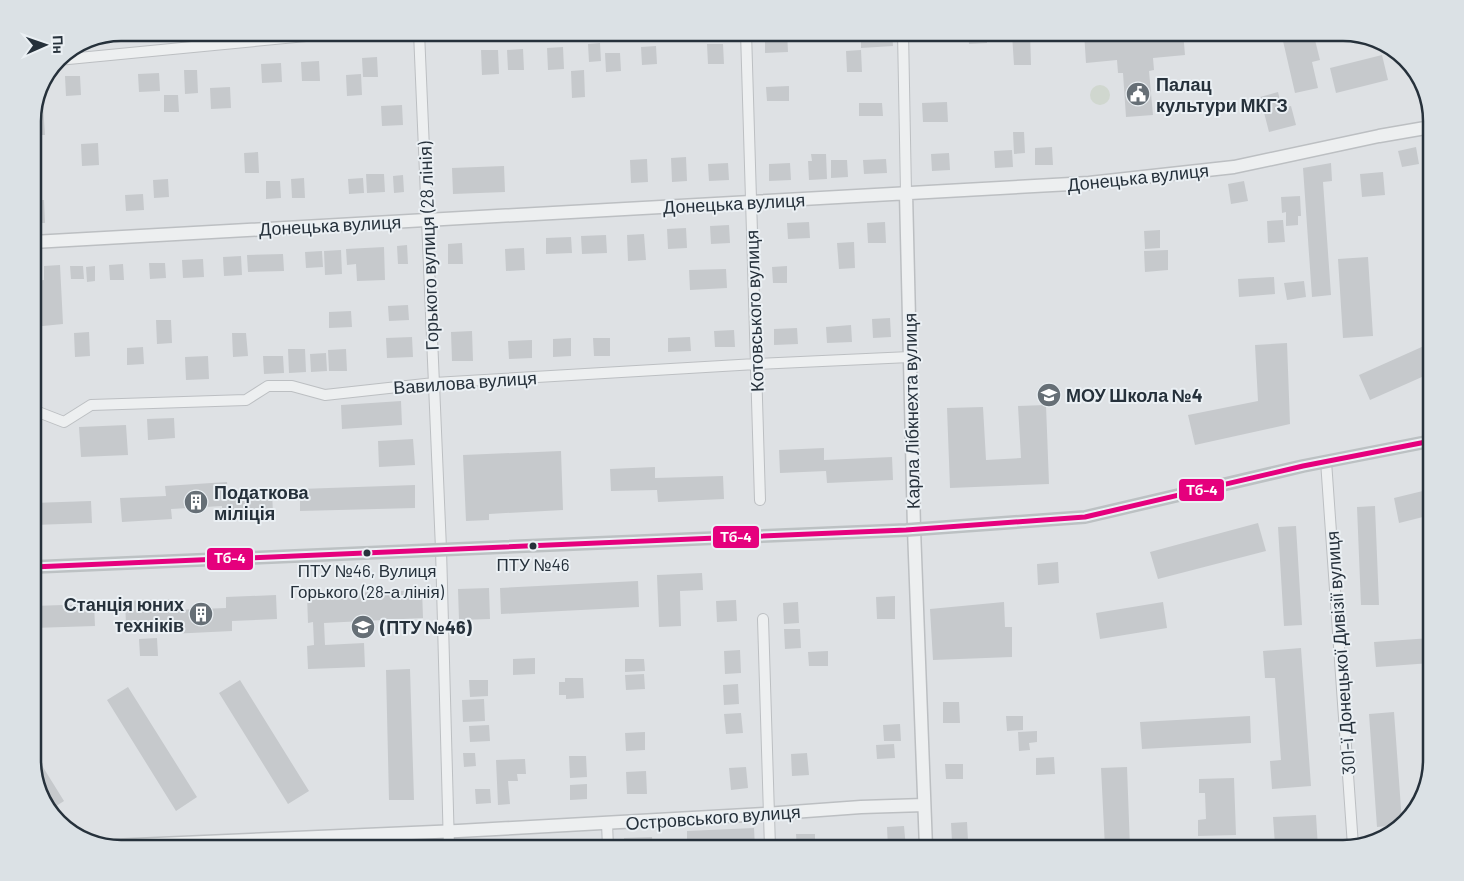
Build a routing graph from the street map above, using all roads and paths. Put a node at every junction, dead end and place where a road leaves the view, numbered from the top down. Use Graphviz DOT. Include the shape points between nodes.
graph roads {
  1 [pos="255,41"];
  2 [pos="419,41"];
  3 [pos="746,41"];
  4 [pos="903,41"];
  5 [pos="71,59"];
  6 [pos="1423,128"];
  7 [pos="906,193"];
  8 [pos="751,202"];
  9 [pos="428,220"];
  10 [pos="41,242"];
  11 [pos="910,357"];
  12 [pos="756,364"];
  13 [pos="434,383"];
  14 [pos="41,413"];
  15 [pos="1423,443"];
  16 [pos="1326,461"];
  17 [pos="760,500"];
  18 [pos="914,529"];
  19 [pos="441,550"];
  20 [pos="41,567"];
  21 [pos="763,619"];
  22 [pos="924,805"];
  23 [pos="768,814"];
  24 [pos="607,823"];
  25 [pos="448,832"];
  26 [pos="1353,839"];
  27 [pos="331,840"];
  28 [pos="448,840"];
  29 [pos="608,840"];
  30 [pos="770,840"];
  31 [pos="926,840"];
  1 -- 5 [label="street"];
  2 -- 9 [label="street, Горького вулиця (28 лiнiя)"];
  3 -- 8 [label="street, Котовського вулиця"];
  4 -- 7 [label="street, Карла Лібкнехта вулиця"];
  6 -- 7 [label="street, Донецька вулиця" via="1234,167 1089,183"];
  7 -- 8 [label="street, Донецька вулиця"];
  7 -- 11 [label="street, Карла Лібкнехта вулиця"];
  8 -- 9 [label="street, Донецька вулиця"];
  8 -- 12 [label="street, Котовського вулиця"];
  9 -- 10 [label="street, Донецька вулиця"];
  9 -- 13 [label="street, Горького вулиця (28 лiнiя)"];
  11 -- 12 [label="street, Вавилова вулиця"];
  11 -- 18 [label="street, Карла Лібкнехта вулиця"];
  12 -- 13 [label="street, Вавилова вулиця"];
  12 -- 17 [label="street, Котовського вулиця"];
  13 -- 14 [label="street, Вавилова вулиця" via="325,395 292,386 268,386 246,400 91,405 64,422"];
  13 -- 19 [label="street, Горького вулиця (28 лiнiя)"];
  15 -- 16 [label="main road"];
  16 -- 18 [label="main road" via="1085,517"];
  16 -- 26 [label="street, 301-ї Донецької Дивізії вулиця"];
  18 -- 19 [label="main road"];
  18 -- 22 [label="street, Карла Лібкнехта вулиця"];
  19 -- 20 [label="main road"];
  19 -- 25 [label="street, Горького вулиця (28 лiнiя)"];
  21 -- 23 [label="street"];
  22 -- 23 [label="street, Островського вулиця"];
  22 -- 31 [label="street, Карла Лібкнехта вулиця"];
  23 -- 24 [label="street, Островського вулиця"];
  23 -- 30 [label="street"];
  24 -- 25 [label="street, Островського вулиця"];
  24 -- 29 [label="street"];
  25 -- 27 [label="street, Островського вулиця"];
  25 -- 28 [label="street, Горького вулиця (28 лiнiя)"];
}
